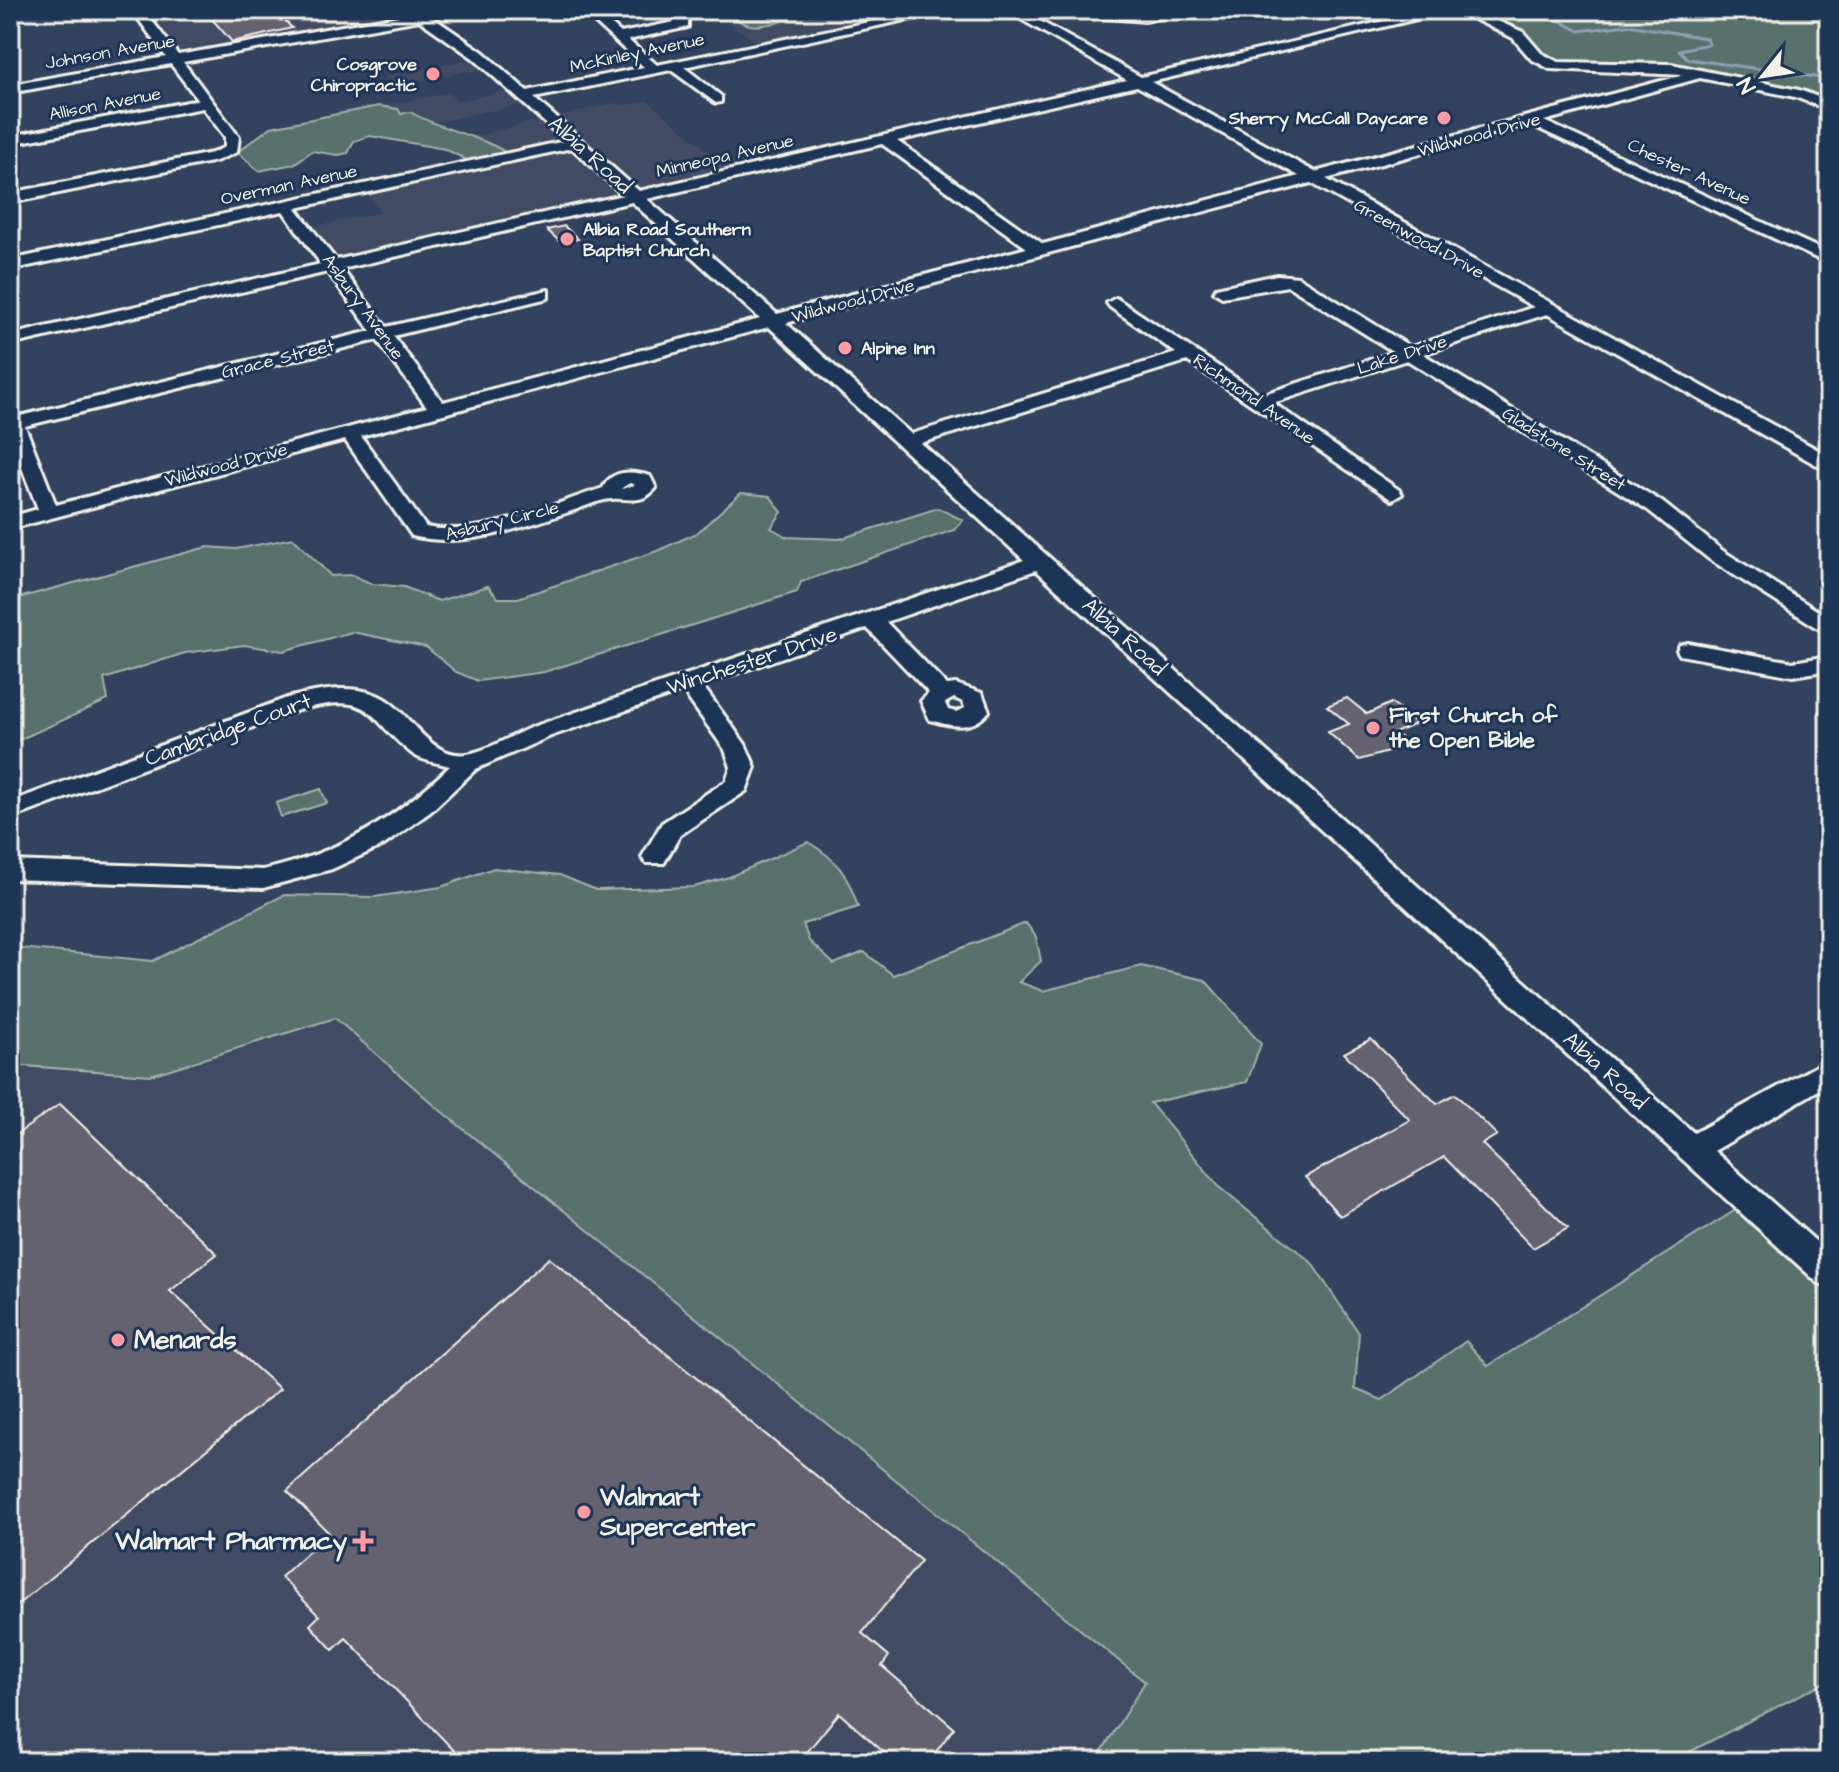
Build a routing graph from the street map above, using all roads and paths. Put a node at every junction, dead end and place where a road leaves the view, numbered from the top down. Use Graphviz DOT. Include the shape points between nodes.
graph roads {
  1 [pos="138,10"];
  2 [pos="452,10"];
  3 [pos="587,10"];
  4 [pos="668,10"];
  5 [pos="947,10"];
  6 [pos="1011,10"];
  7 [pos="1059,10"];
  8 [pos="1186,10"];
  9 [pos="1449,10"];
  10 [pos="1462,10"];
  11 [pos="416,12"];
  12 [pos="622,37"];
  13 [pos="175,58"];
  14 [pos="673,65"];
  15 [pos="654,69"];
  16 [pos="1695,76"];
  17 [pos="1138,82"];
  18 [pos="10,89"];
  19 [pos="524,96"];
  20 [pos="716,99"];
  21 [pos="207,103"];
  22 [pos="1829,106"];
  23 [pos="1533,121"];
  24 [pos="884,139"];
  25 [pos="10,140"];
  26 [pos="576,143"];
  27 [pos="1314,180"];
  28 [pos="636,197"];
  29 [pos="10,198"];
  30 [pos="287,206"];
  31 [pos="1042,251"];
  32 [pos="1829,259"];
  33 [pos="10,265"];
  34 [pos="333,265"];
  35 [pos="1222,292"];
  36 [pos="542,294"];
  37 [pos="1116,303"];
  38 [pos="1546,309"];
  39 [pos="776,321"];
  40 [pos="382,333"];
  41 [pos="10,340"];
  42 [pos="1410,353"];
  43 [pos="1190,354"];
  44 [pos="1257,402"];
  45 [pos="438,409"];
  46 [pos="12,418"];
  47 [pos="349,432"];
  48 [pos="904,442"];
  49 [pos="1829,464"];
  50 [pos="611,492"];
  51 [pos="1392,494"];
  52 [pos="49,512"];
  53 [pos="10,523"];
  54 [pos="1039,562"];
  55 [pos="873,621"];
  56 [pos="1829,628"];
  57 [pos="1688,650"];
  58 [pos="1829,663"];
  59 [pos="689,683"];
  60 [pos="942,693"];
  61 [pos="467,763"];
  62 [pos="10,811"];
  63 [pos="655,857"];
  64 [pos="10,870"];
  65 [pos="1829,1070"];
  66 [pos="1691,1149"];
  67 [pos="1829,1273"];
  1 -- 13 [label="street"];
  2 -- 11 [label="street, Johnson Avenue"];
  3 -- 12 [label="street"];
  4 -- 12 [label="street" via="683,24"];
  5 -- 14 [label="street, McKinley Avenue"];
  6 -- 17 [label="street, Greenwood Drive"];
  7 -- 8 [label="street" via="1145,17"];
  9 -- 17 [label="street, Minneopa Avenue"];
  10 -- 16 [label="street" via="1518,35 1536,56 1555,66 1649,65"];
  11 -- 13 [label="street, Johnson Avenue"];
  11 -- 19 [label="street, Albia Road" via="478,55"];
  12 -- 15 [label="street"];
  13 -- 18 [label="street, Johnson Avenue"];
  13 -- 21 [label="street"];
  14 -- 15 [label="street, McKinley Avenue"];
  14 -- 20 [label="street"];
  15 -- 19 [label="street, McKinley Avenue"];
  16 -- 22 [label="street" via="1799,94"];
  16 -- 23 [label="street, Wildwood Drive"];
  17 -- 24 [label="street, Minneopa Avenue"];
  17 -- 27 [label="street, Greenwood Drive"];
  19 -- 26 [label="street, Albia Road"];
  21 -- 25 [label="street, Allison Avenue"];
  21 -- 29 [label="street" via="232,137 232,149 224,155"];
  23 -- 27 [label="street, Wildwood Drive"];
  23 -- 32 [label="street, Chester Avenue"];
  24 -- 28 [label="street, Minneopa Avenue"];
  24 -- 31 [label="street"];
  26 -- 28 [label="street, Albia Road"];
  26 -- 30 [label="street, Overman Avenue"];
  27 -- 31 [label="street, Wildwood Drive"];
  27 -- 38 [label="street, Greenwood Drive"];
  28 -- 34 [label="street, Minneopa Avenue"];
  28 -- 39 [label="street, Albia Road"];
  30 -- 33 [label="street, Overman Avenue"];
  30 -- 34 [label="street, Asbury Avenue"];
  31 -- 39 [label="street, Wildwood Drive"];
  34 -- 40 [label="street, Asbury Avenue"];
  34 -- 41 [label="street, Minneopa Avenue"];
  35 -- 42 [label="street, Gladstone Street" via="1292,281"];
  36 -- 40 [label="street, Grace Street"];
  37 -- 43 [label="street, Richmond Avenue"];
  38 -- 42 [label="street, Lake Drive"];
  38 -- 49 [label="street, Greenwood Drive"];
  39 -- 45 [label="street, Wildwood Drive"];
  39 -- 48 [label="street, Albia Road"];
  40 -- 45 [label="street, Asbury Avenue"];
  40 -- 46 [label="street, Grace Street"];
  42 -- 44 [label="street, Lake Drive"];
  42 -- 56 [label="street, Gladstone Street" via="1655,506 1713,553"];
  43 -- 44 [label="street, Richmond Avenue"];
  43 -- 48 [label="street"];
  44 -- 51 [label="street, Richmond Avenue"];
  45 -- 47 [label="street, Wildwood Drive"];
  46 -- 52 [label="street"];
  47 -- 50 [label="street, Asbury Circle" via="419,532 433,538"];
  47 -- 52 [label="street, Wildwood Drive"];
  48 -- 54 [label="street, Albia Road"];
  52 -- 53 [label="street, Wildwood Drive"];
  54 -- 55 [label="street, Winchester Drive"];
  54 -- 66 [label="street, Albia Road"];
  55 -- 59 [label="street, Winchester Drive"];
  55 -- 60 [label="street"];
  57 -- 58 [label="street" via="1793,669"];
  59 -- 61 [label="street, Winchester Drive" via="520,739"];
  59 -- 63 [label="street" via="737,749 743,767 737,785 671,829"];
  61 -- 62 [label="street, Cambridge Court" via="424,751 379,705 356,697 326,696 295,703"];
  61 -- 64 [label="street" via="382,838 304,871 263,879"];
  65 -- 66 [label="street"];
  66 -- 67 [label="street, Albia Road"];
}
